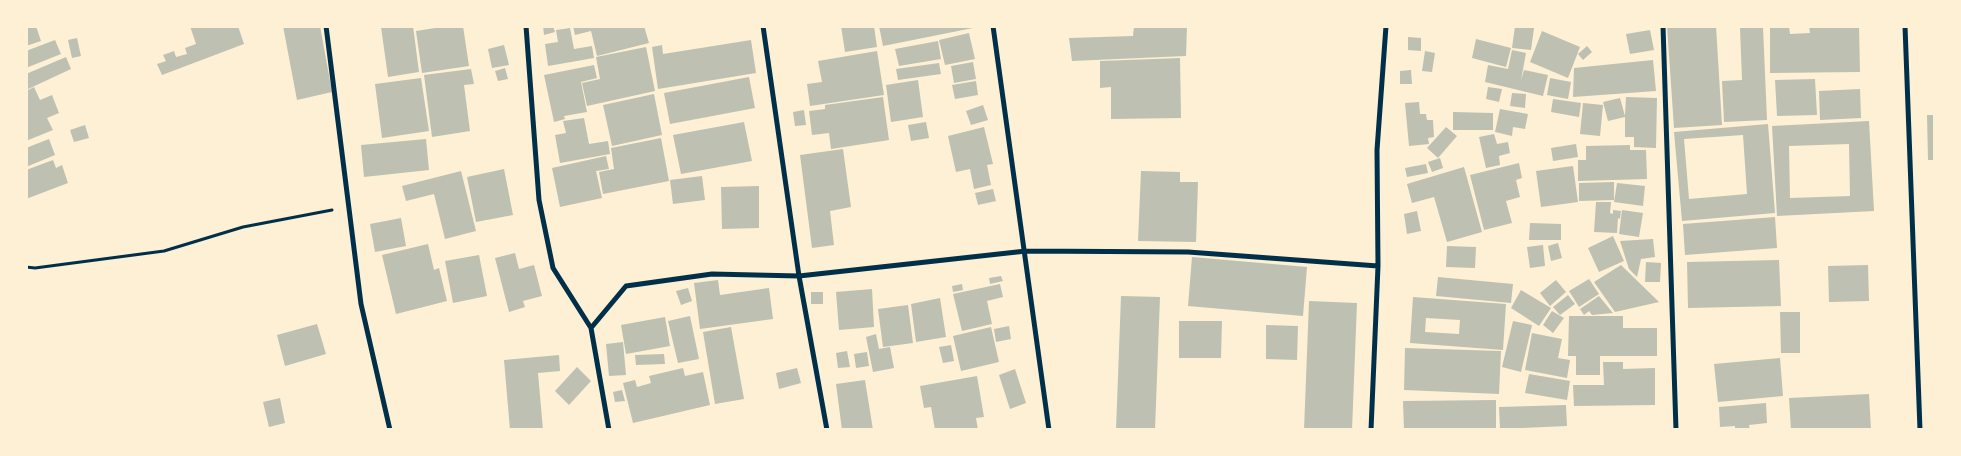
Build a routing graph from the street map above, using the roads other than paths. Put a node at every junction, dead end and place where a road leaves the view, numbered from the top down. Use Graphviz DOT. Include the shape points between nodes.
graph roads {
  1 [pos="326,26"];
  2 [pos="526,26"];
  3 [pos="763,26"];
  4 [pos="993,26"];
  5 [pos="1386,26"];
  6 [pos="1663,26"];
  7 [pos="1905,26"];
  8 [pos="1026,251"];
  9 [pos="1378,266"];
  10 [pos="799,276"];
  11 [pos="591,328"];
  12 [pos="390,430"];
  13 [pos="609,430"];
  14 [pos="827,430"];
  15 [pos="1048,430"];
  16 [pos="1371,430"];
  17 [pos="1676,430"];
  18 [pos="1920,430"];
  1 -- 12 [label="street" via="361,304"];
  2 -- 11 [label="street" via="539,200 553,268"];
  3 -- 10 [label="street"];
  4 -- 8 [label="street"];
  5 -- 9 [label="street" via="1376,150"];
  6 -- 17 [label="street"];
  7 -- 18 [label="street"];
  8 -- 9 [label="street" via="1188,252"];
  8 -- 10 [label="street"];
  8 -- 15 [label="street"];
  9 -- 16 [label="street"];
  10 -- 11 [label="street" via="712,274 626,286"];
  10 -- 14 [label="street"];
  11 -- 13 [label="street"];
}
